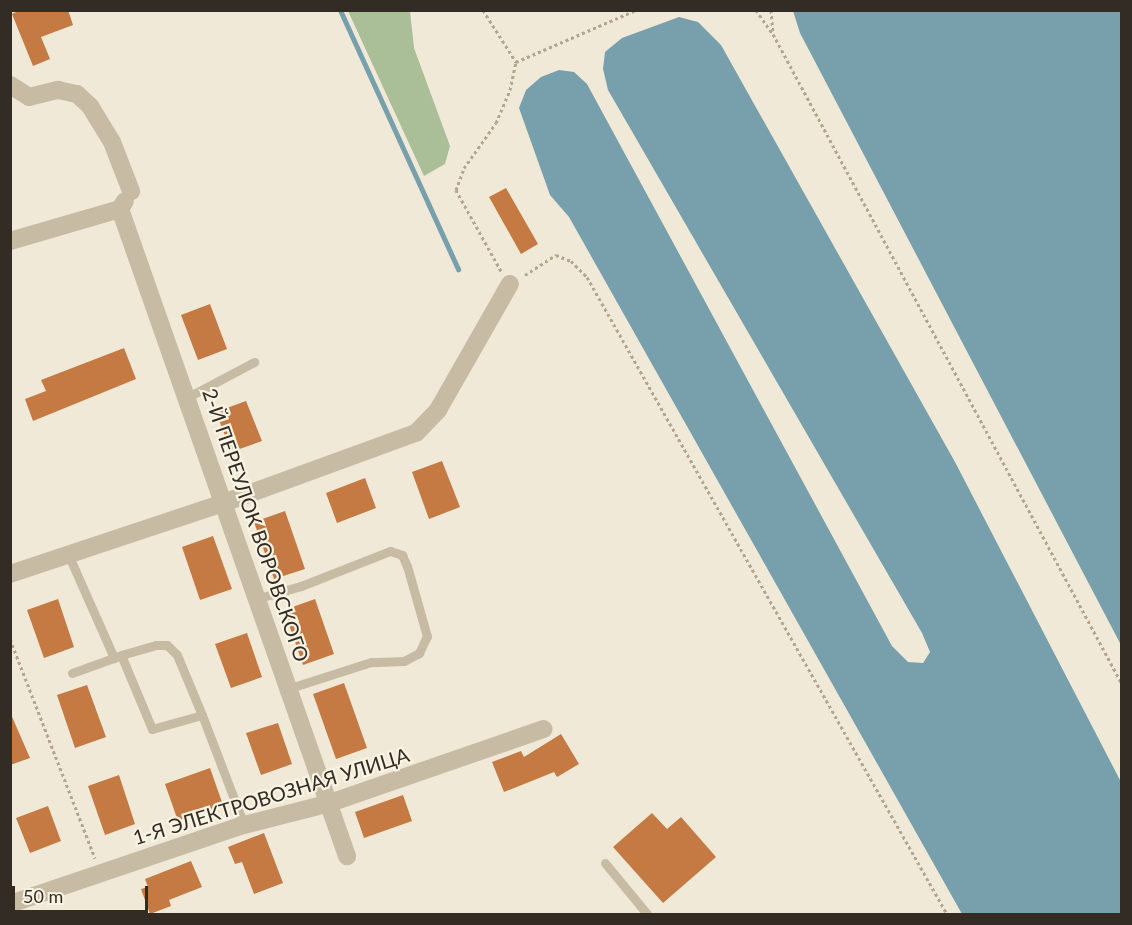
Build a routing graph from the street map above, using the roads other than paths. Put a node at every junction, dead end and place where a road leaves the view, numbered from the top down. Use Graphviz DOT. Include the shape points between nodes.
graph roads {
  1 [pos="10,85"];
  2 [pos="120,209"];
  3 [pos="10,241"];
  4 [pos="510,284"];
  5 [pos="254,363"];
  6 [pos="188,397"];
  7 [pos="226,502"];
  8 [pos="68,554"];
  9 [pos="10,574"];
  10 [pos="259,598"];
  11 [pos="117,657"];
  12 [pos="72,673"];
  13 [pos="290,688"];
  14 [pos="202,715"];
  15 [pos="544,729"];
  16 [pos="330,803"];
  17 [pos="244,825"];
  18 [pos="347,856"];
  19 [pos="604,863"];
  20 [pos="10,904"];
  21 [pos="647,915"];
  1 -- 2 [label="street" via="29,97 58,90 77,94 90,106 136,188"];
  2 -- 3 [label="street"];
  2 -- 6 [label="street, 2-Й ПЕРЕУЛОК ВОРОВСКОГО"];
  4 -- 7 [label="street" via="427,425 397,441"];
  5 -- 6 [label="lane"];
  6 -- 7 [label="street, 2-Й ПЕРЕУЛОК ВОРОВСКОГО" via="217,488"];
  7 -- 8 [label="street"];
  7 -- 10 [label="street, 2-Й ПЕРЕУЛОК ВОРОВСКОГО"];
  8 -- 9 [label="street"];
  8 -- 11 [label="lane"];
  10 -- 13 [label="street, 2-Й ПЕРЕУЛОК ВОРОВСКОГО"];
  10 -- 13 [label="lane" via="301,586 390,550 402,555 407,566 427,636 419,653 405,661 371,662"];
  11 -- 12 [label="lane"];
  11 -- 14 [label="lane" via="167,645 177,655"];
  11 -- 14 [label="lane" via="152,729"];
  13 -- 16 [label="street, 2-Й ПЕРЕУЛОК ВОРОВСКОГО"];
  14 -- 17 [label="lane"];
  15 -- 16 [label="street, 1-Я ЭЛЕКТРОВОЗНАЯ УЛИЦА"];
  16 -- 17 [label="street, 1-Я ЭЛЕКТРОВОЗНАЯ УЛИЦА"];
  16 -- 18 [label="street, 2-Й ПЕРЕУЛОК ВОРОВСКОГО"];
  17 -- 20 [label="street, 1-Я ЭЛЕКТРОВОЗНАЯ УЛИЦА"];
  19 -- 21 [label="lane"];
}
